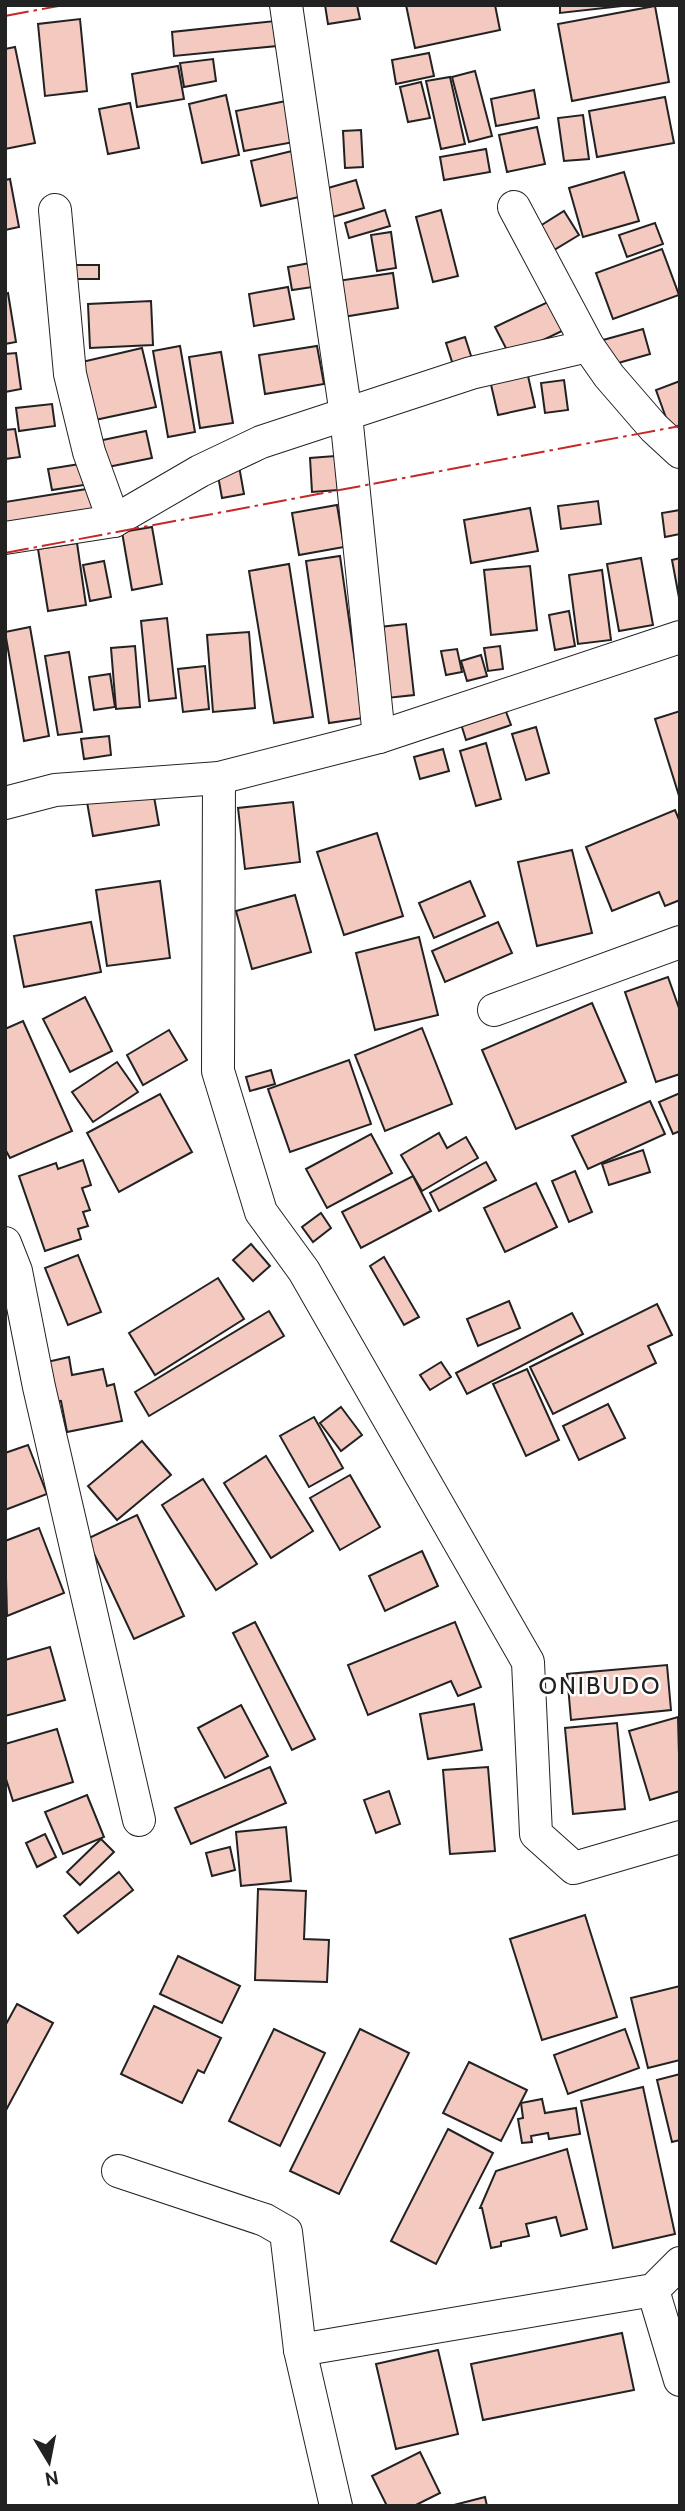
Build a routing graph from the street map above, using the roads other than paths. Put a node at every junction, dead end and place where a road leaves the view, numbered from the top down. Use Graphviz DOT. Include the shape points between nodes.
graph roads {
  1 [pos="286,5"];
  2 [pos="514,207"];
  3 [pos="55,210"];
  4 [pos="588,346"];
  5 [pos="346,415"];
  6 [pos="680,452"];
  7 [pos="114,521"];
  8 [pos="5,538"];
  9 [pos="680,637"];
  10 [pos="379,737"];
  11 [pos="219,778"];
  12 [pos="5,803"];
  13 [pos="680,942"];
  14 [pos="494,1010"];
  15 [pos="5,1242"];
  16 [pos="139,1821"];
  17 [pos="680,1837"];
  18 [pos="118,2171"];
  19 [pos="680,2263"];
  20 [pos="653,2290"];
  21 [pos="300,2350"];
  22 [pos="680,2380"];
  23 [pos="336,2506"];
  1 -- 5 [label="street"];
  2 -- 4 [label="street"];
  3 -- 7 [label="street" via="70,374 89,452"];
  4 -- 5 [label="street" via="471,373"];
  4 -- 6 [label="street" via="645,418"];
  5 -- 7 [label="street" via="261,442"];
  5 -- 10 [label="street"];
  7 -- 8 [label="street"];
  9 -- 10 [label="street"];
  10 -- 11 [label="street"];
  11 -- 12 [label="street" via="55,790"];
  11 -- 17 [label="street" via="218,1071 261,1212 304,1271 528,1662 537,1834 574,1868"];
  13 -- 14 [label="street"];
  15 -- 16 [label="street" via="16,1271"];
  18 -- 21 [label="street" via="265,2220 286,2232"];
  19 -- 20 [label="street"];
  20 -- 21 [label="street"];
  20 -- 22 [label="street"];
  21 -- 23 [label="street"];
}
